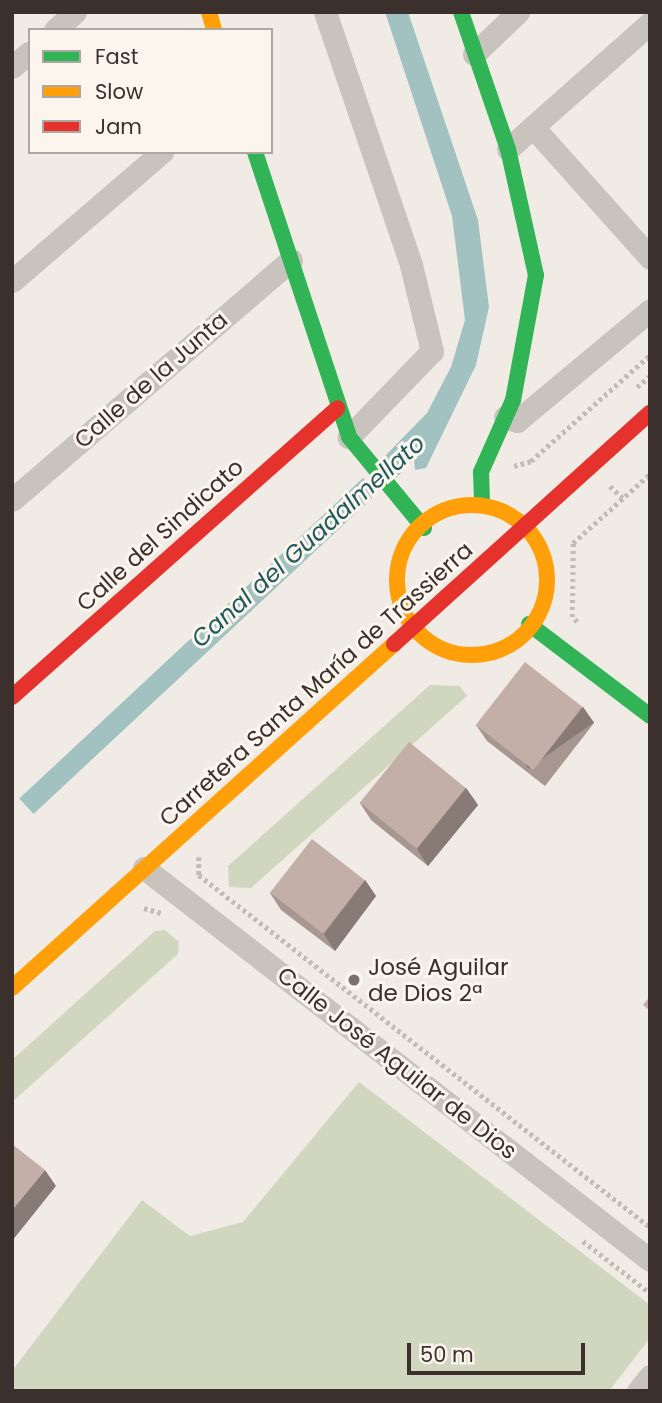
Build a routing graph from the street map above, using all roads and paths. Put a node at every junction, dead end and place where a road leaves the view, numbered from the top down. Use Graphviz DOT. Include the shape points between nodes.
graph roads {
  1 [pos="75,12"];
  2 [pos="325,12"];
  3 [pos="461,12"];
  4 [pos="518,12"];
  5 [pos="650,23"];
  6 [pos="57,28"];
  7 [pos="28,54"];
  8 [pos="474,54"];
  9 [pos="12,67"];
  10 [pos="533,127"];
  11 [pos="508,149"];
  12 [pos="160,154"];
  13 [pos="256,154"];
  14 [pos="650,258"];
  15 [pos="291,260"];
  16 [pos="12,281"];
  17 [pos="650,310"];
  18 [pos="650,355"];
  19 [pos="337,408"];
  20 [pos="650,413"];
  21 [pos="505,417"];
  22 [pos="349,437"];
  23 [pos="487,458"];
  24 [pos="650,474"];
  25 [pos="607,482"];
  26 [pos="622,499"];
  27 [pos="12,500"];
  28 [pos="482,504"];
  29 [pos="527,525"];
  30 [pos="424,528"];
  31 [pos="529,624"];
  32 [pos="582,626"];
  33 [pos="410,629"];
  34 [pos="12,696"];
  35 [pos="650,716"];
  36 [pos="191,826"];
  37 [pos="144,868"];
  38 [pos="135,912"];
  39 [pos="170,919"];
  40 [pos="12,988"];
  41 [pos="650,1227"];
  42 [pos="573,1233"];
  43 [pos="650,1260"];
  44 [pos="650,1293"];
  45 [pos="650,1376"];
  46 [pos="638,1391"];
  1 -- 6 [label="street"];
  2 -- 22 [label="street" via="411,265 432,351"];
  3 -- 8 [label="street"];
  4 -- 8 [label="street"];
  5 -- 10 [label="street"];
  7 -- 9 [label="street"];
  8 -- 11 [label="street"];
  10 -- 11 [label="street"];
  10 -- 14 [label="street"];
  11 -- 21 [label="street" via="536,275 534,310"];
  12 -- 16 [label="street"];
  13 -- 15 [label="street"];
  15 -- 19 [label="street"];
  15 -- 27 [label="street, Calle de la Junta"];
  17 -- 21 [label="street" via="517,421"];
  18 -- 23 [label="path" via="531,461 512,467"];
  19 -- 22 [label="street"];
  19 -- 34 [label="street, Calle del Sindicato"];
  20 -- 29 [label="street, Carretera Santa María de Trassierra"];
  21 -- 23 [label="street"];
  22 -- 30 [label="street"];
  23 -- 28 [label="street"];
  24 -- 26 [label="path"];
  25 -- 26 [label="path"];
  26 -- 32 [label="path" via="573,543 572,617"];
  28 -- 29 [label="street" via="512,512"];
  28 -- 30 [label="street" via="447,513"];
  29 -- 31 [label="street" via="546,574"];
  29 -- 33 [label="street, Carretera Santa María de Trassierra"];
  30 -- 33 [label="street" via="407,550 396,583 397,605"];
  31 -- 33 [label="street" via="502,646 468,654 434,647"];
  31 -- 35 [label="street"];
  33 -- 36 [label="street, Carretera Santa María de Trassierra"];
  36 -- 37 [label="street, Carretera Santa María de Trassierra"];
  36 -- 41 [label="path" via="209,846 199,856 199,875"];
  37 -- 40 [label="street, Carretera Santa María de Trassierra"];
  37 -- 43 [label="street, Calle José Aguilar de Dios"];
  38 -- 39 [label="path" via="152,908"];
  42 -- 44 [label="path"];
  45 -- 46 [label="street"];
}
